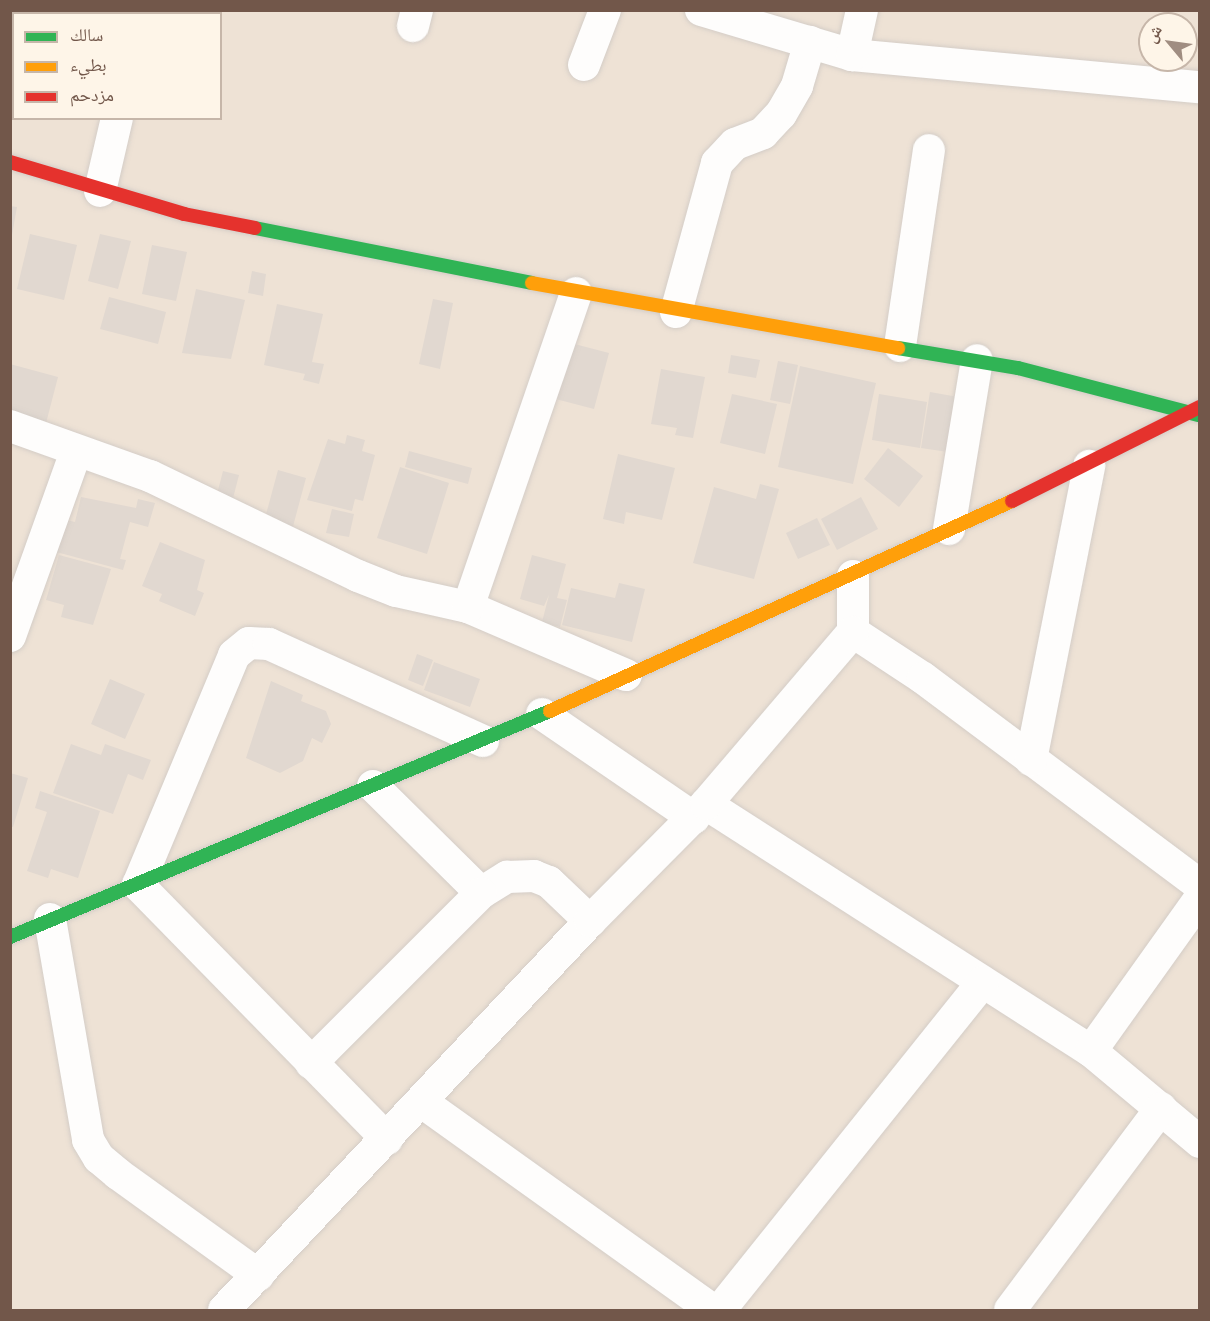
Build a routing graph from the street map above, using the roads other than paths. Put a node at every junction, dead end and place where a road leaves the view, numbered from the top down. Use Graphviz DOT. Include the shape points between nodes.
graph roads {
  1 [pos="605,10"];
  2 [pos="701,10"];
  3 [pos="862,10"];
  4 [pos="810,42"];
  5 [pos="852,55"];
  6 [pos="584,65"];
  7 [pos="1200,87"];
  8 [pos="117,120"];
  9 [pos="929,150"];
  10 [pos="10,162"];
  11 [pos="100,191"];
  12 [pos="576,293"];
  13 [pos="676,312"];
  14 [pos="900,346"];
  15 [pos="977,360"];
  16 [pos="1195,411"];
  17 [pos="10,426"];
  18 [pos="76,452"];
  19 [pos="1089,466"];
  20 [pos="949,529"];
  21 [pos="853,576"];
  22 [pos="468,607"];
  23 [pos="853,632"];
  24 [pos="10,636"];
  25 [pos="626,675"];
  26 [pos="542,714"];
  27 [pos="483,741"];
  28 [pos="1030,760"];
  29 [pos="373,786"];
  30 [pos="700,811"];
  31 [pos="138,885"];
  32 [pos="1200,885"];
  33 [pos="481,893"];
  34 [pos="1200,898"];
  35 [pos="50,919"];
  36 [pos="590,921"];
  37 [pos="10,937"];
  38 [pos="983,982"];
  39 [pos="1091,1051"];
  40 [pos="311,1063"];
  41 [pos="422,1102"];
  42 [pos="1161,1108"];
  43 [pos="387,1139"];
  44 [pos="1200,1143"];
  45 [pos="258,1275"];
  46 [pos="224,1311"];
  47 [pos="712,1311"];
  48 [pos="720,1311"];
  49 [pos="1010,1311"];
  1 -- 6 [label="street"];
  2 -- 4 [label="street"];
  3 -- 5 [label="street"];
  4 -- 5 [label="street"];
  4 -- 13 [label="street" via="797,86 781,114 763,133 735,144 717,163"];
  5 -- 7 [label="street"];
  8 -- 11 [label="street"];
  9 -- 14 [label="street"];
  10 -- 11 [label="street"];
  11 -- 12 [label="street" via="184,214"];
  12 -- 13 [label="street"];
  12 -- 22 [label="street"];
  13 -- 14 [label="street"];
  14 -- 15 [label="street"];
  15 -- 16 [label="street"];
  15 -- 20 [label="street"];
  16 -- 19 [label="street"];
  17 -- 18 [label="street"];
  18 -- 22 [label="street" via="150,476 358,576 415,597"];
  18 -- 24 [label="street"];
  19 -- 20 [label="street"];
  19 -- 28 [label="street"];
  20 -- 21 [label="street"];
  21 -- 23 [label="street"];
  21 -- 25 [label="street"];
  22 -- 25 [label="street"];
  23 -- 28 [label="street"];
  23 -- 30 [label="street"];
  25 -- 26 [label="street"];
  26 -- 27 [label="street"];
  26 -- 30 [label="street"];
  27 -- 29 [label="street"];
  27 -- 31 [label="street" via="269,644 249,643 234,655"];
  28 -- 32 [label="street"];
  29 -- 31 [label="street"];
  29 -- 33 [label="street"];
  30 -- 36 [label="street"];
  30 -- 38 [label="street"];
  31 -- 35 [label="street"];
  31 -- 40 [label="street"];
  33 -- 36 [label="street" via="507,877 534,876 549,882"];
  33 -- 40 [label="street"];
  34 -- 39 [label="street"];
  35 -- 37 [label="street"];
  35 -- 45 [label="street" via="88,1140 99,1158 118,1174"];
  36 -- 41 [label="street"];
  38 -- 39 [label="street"];
  38 -- 48 [label="street"];
  39 -- 42 [label="street"];
  40 -- 43 [label="street"];
  41 -- 43 [label="street"];
  41 -- 47 [label="street"];
  42 -- 44 [label="street"];
  42 -- 49 [label="street"];
  43 -- 45 [label="street"];
  45 -- 46 [label="street"];
}
